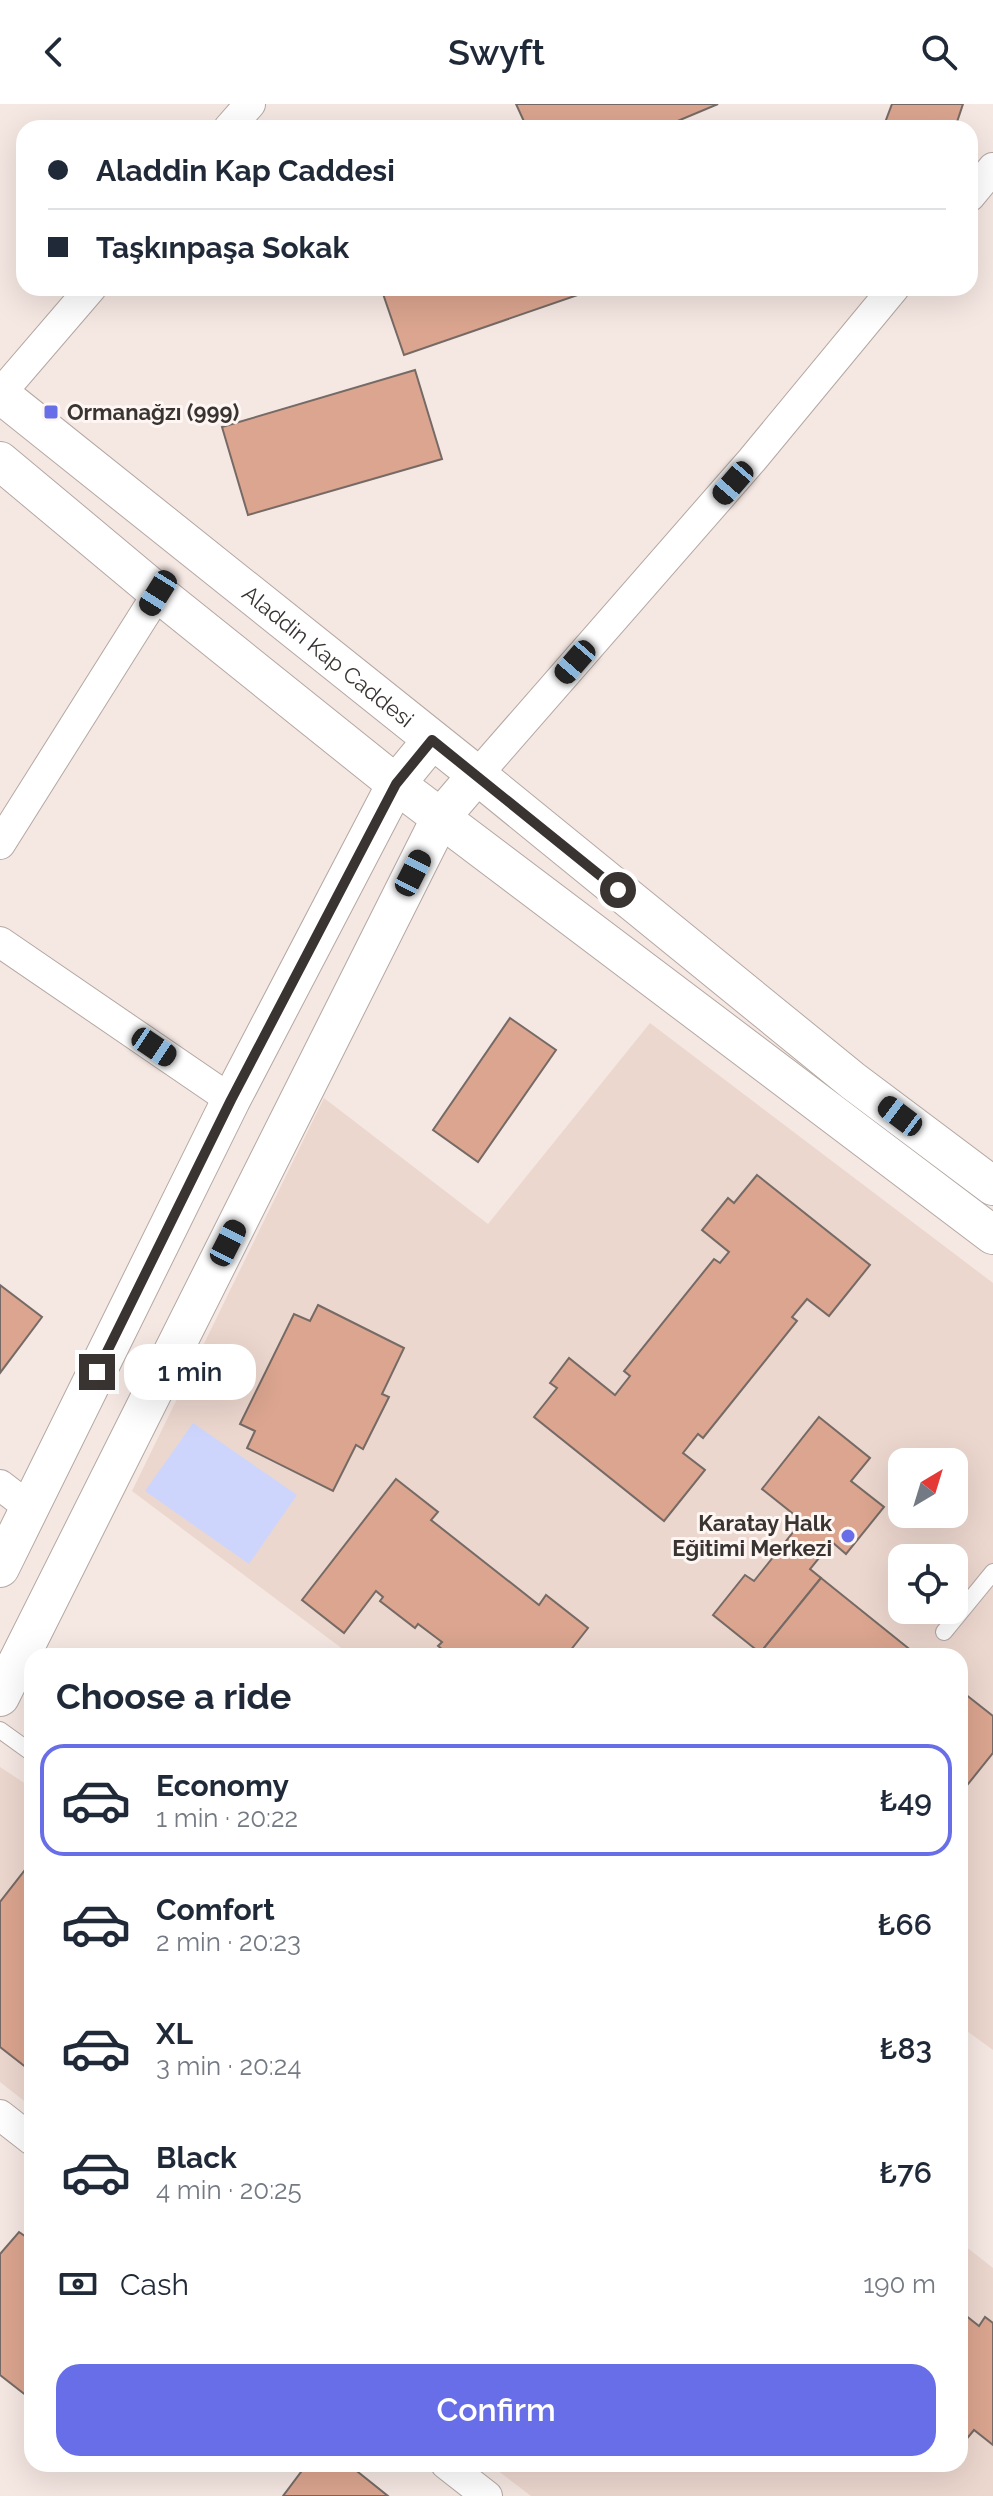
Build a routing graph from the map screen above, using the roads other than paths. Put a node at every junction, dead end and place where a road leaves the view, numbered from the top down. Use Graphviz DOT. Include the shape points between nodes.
graph roads {
  1 [pos="250,104"];
  2 [pos="236,120"];
  3 [pos="993,168"];
  4 [pos="978,186"];
  5 [pos="84,296"];
  6 [pos="887,296"];
  7 [pos="0,394"];
  8 [pos="0,461"];
  9 [pos="158,593"];
  10 [pos="432,740"];
  11 [pos="477,775"];
  12 [pos="396,784"];
  13 [pos="441,817"];
  14 [pos="0,844"];
  15 [pos="0,942"];
  16 [pos="231,1100"];
  17 [pos="993,1186"];
  18 [pos="993,1235"];
  19 [pos="15,1496"];
  20 [pos="0,1568"];
  21 [pos="993,1572"];
  22 [pos="944,1632"];
  23 [pos="25,1648"];
  24 [pos="24,1649"];
  25 [pos="0,1697"];
  26 [pos="0,1730"];
  27 [pos="24,1747"];
  28 [pos="0,2115"];
  29 [pos="24,2134"];
  30 [pos="456,2472"];
  31 [pos="487,2496"];
  1 -- 2 [label="street"];
  3 -- 4 [label="street"];
  5 -- 7 [label="street"];
  6 -- 11 [label="street"];
  7 -- 10 [label="street, Aladdin Kap Caddesi"];
  8 -- 9 [label="street"];
  9 -- 12 [label="street"];
  9 -- 14 [label="street"];
  10 -- 11 [label="street, Aladdin Kap Caddesi"];
  10 -- 12 [label="street"];
  11 -- 13 [label="street"];
  11 -- 17 [label="street, Aladdin Kap Caddesi" via="853,1081"];
  12 -- 13 [label="street"];
  12 -- 16 [label="street"];
  13 -- 18 [label="street"];
  13 -- 23 [label="street"];
  15 -- 16 [label="street"];
  16 -- 19 [label="street"];
  19 -- 20 [label="street"];
  21 -- 22 [label="lane"];
  24 -- 25 [label="street"];
  26 -- 27 [label="lane"];
  28 -- 29 [label="street"];
  30 -- 31 [label="street"];
}
